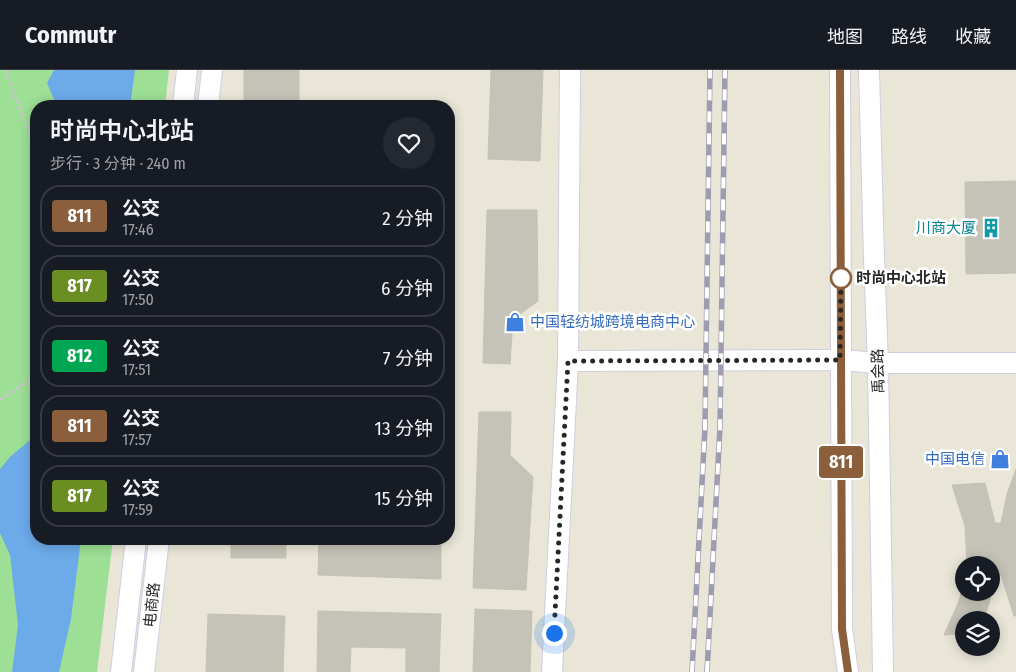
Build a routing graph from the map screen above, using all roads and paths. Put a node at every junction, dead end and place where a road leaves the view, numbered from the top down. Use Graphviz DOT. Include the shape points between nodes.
graph roads {
  1 [pos="5,70"];
  2 [pos="187,70"];
  3 [pos="212,70"];
  4 [pos="570,70"];
  5 [pos="840,70"];
  6 [pos="869,70"];
  7 [pos="184,100"];
  8 [pos="209,100"];
  9 [pos="30,135"];
  10 [pos="840,360"];
  11 [pos="568,361"];
  12 [pos="878,363"];
  13 [pos="1016,363"];
  14 [pos="30,380"];
  15 [pos="0,400"];
  16 [pos="135,545"];
  17 [pos="158,545"];
  18 [pos="121,672"];
  19 [pos="144,672"];
  20 [pos="552,672"];
  21 [pos="848,672"];
  22 [pos="883,672"];
  1 -- 9 [label="path"];
  2 -- 7 [label="street"];
  3 -- 8 [label="street"];
  4 -- 11 [label="street"];
  5 -- 10 [label="street"];
  6 -- 12 [label="street, 禹会路"];
  10 -- 11 [label="street"];
  10 -- 12 [label="street"];
  10 -- 21 [label="street" via="842,629"];
  11 -- 20 [label="street"];
  12 -- 13 [label="street"];
  12 -- 22 [label="street, 禹会路"];
  14 -- 15 [label="path"];
  16 -- 18 [label="street, 电商路"];
  17 -- 19 [label="street, 电商路"];
}
